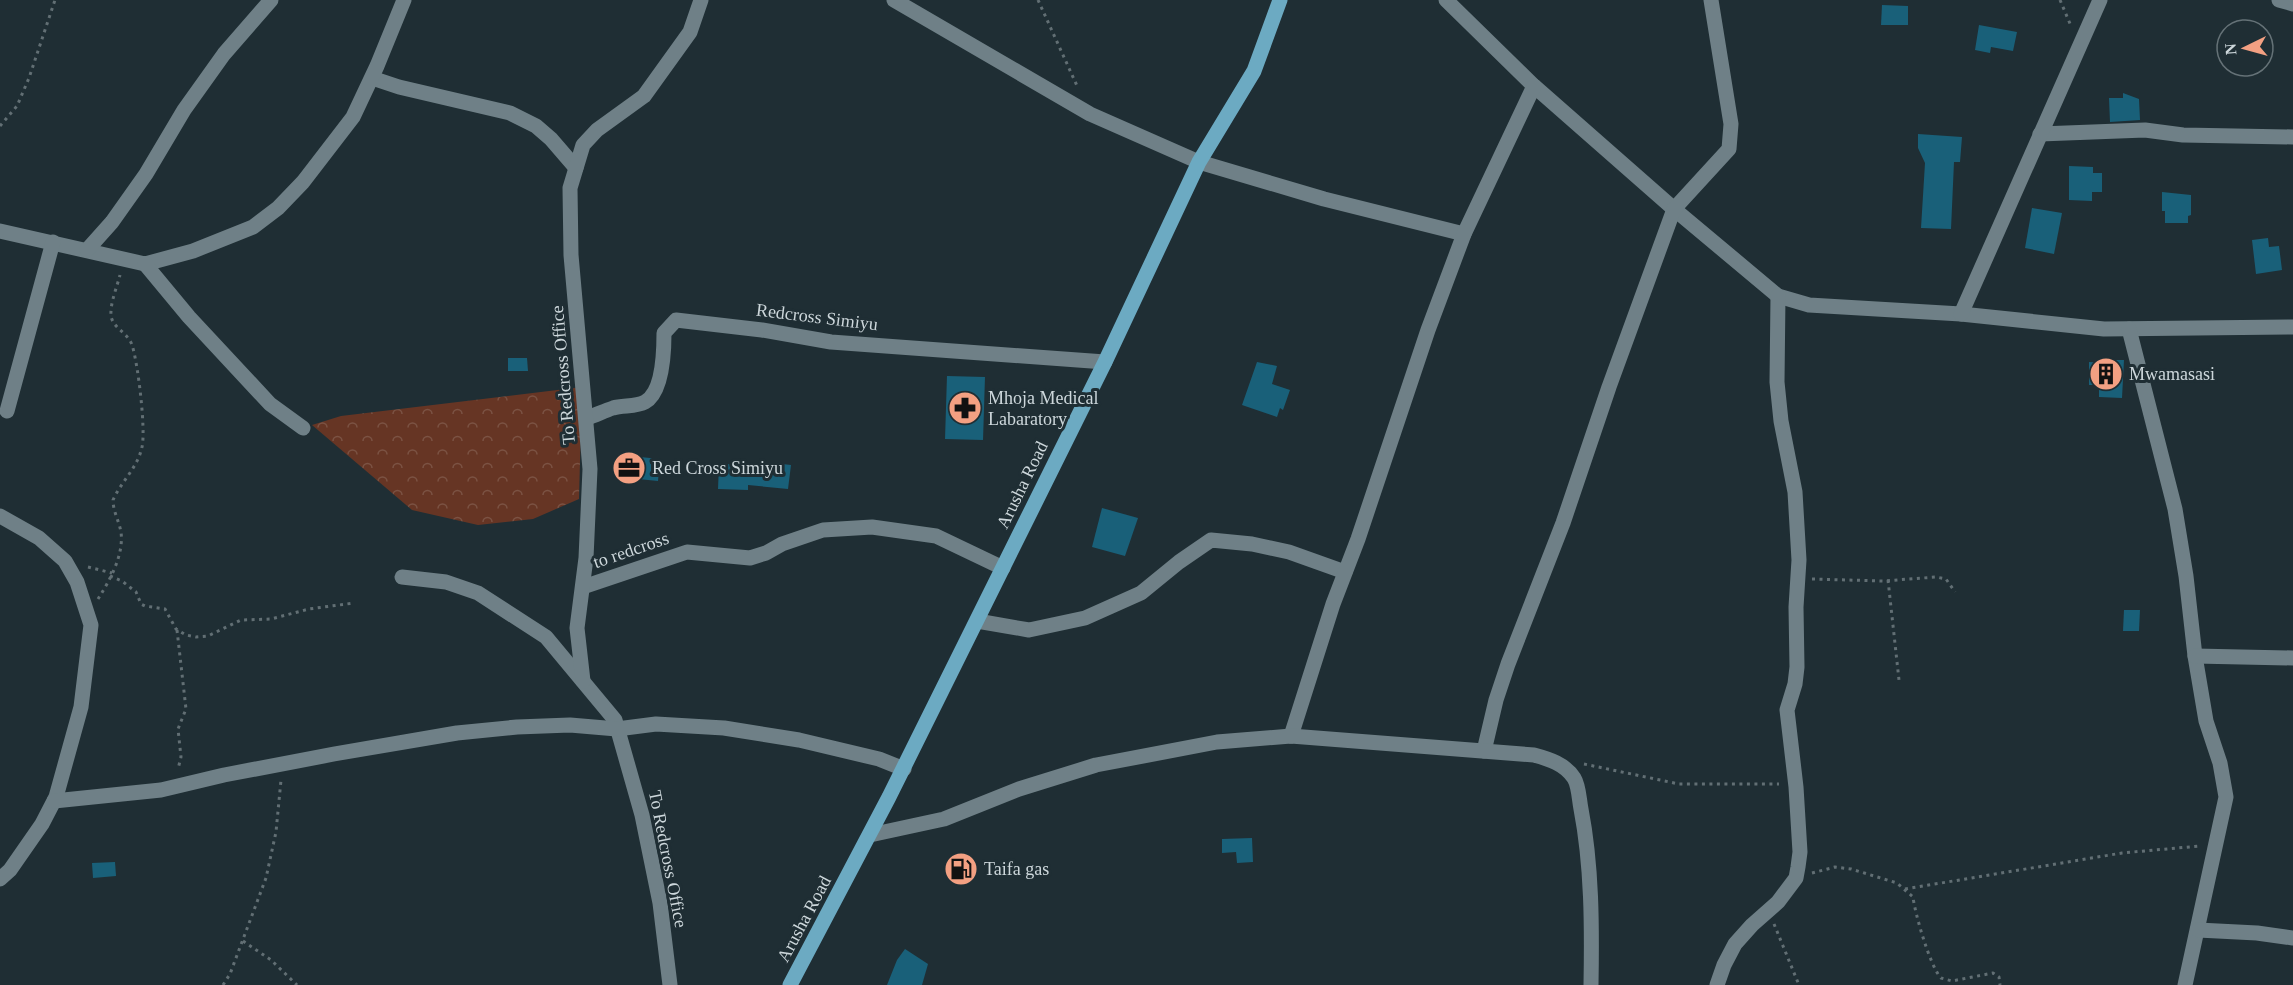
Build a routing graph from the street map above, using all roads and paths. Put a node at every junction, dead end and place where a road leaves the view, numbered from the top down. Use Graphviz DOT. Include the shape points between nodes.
graph roads {
  1 [pos="55,0"];
  2 [pos="271,0"];
  3 [pos="404,0"];
  4 [pos="701,0"];
  5 [pos="894,0"];
  6 [pos="1038,0"];
  7 [pos="1280,0"];
  8 [pos="1446,0"];
  9 [pos="1711,0"];
  10 [pos="2060,0"];
  11 [pos="2100,0"];
  12 [pos="2279,0"];
  13 [pos="2293,4"];
  14 [pos="2078,45"];
  15 [pos="372,78"];
  16 [pos="1534,86"];
  17 [pos="1090,114"];
  18 [pos="0,126"];
  19 [pos="2040,134"];
  20 [pos="2293,137"];
  21 [pos="1199,162"];
  22 [pos="576,168"];
  23 [pos="1674,209"];
  24 [pos="0,231"];
  25 [pos="1464,234"];
  26 [pos="53,242"];
  27 [pos="87,250"];
  28 [pos="124,259"];
  29 [pos="145,264"];
  30 [pos="1778,296"];
  31 [pos="1961,314"];
  32 [pos="2293,327"];
  33 [pos="2129,329"];
  34 [pos="1106,362"];
  35 [pos="7,411"];
  36 [pos="587,418"];
  37 [pos="303,428"];
  38 [pos="0,516"];
  39 [pos="1003,568"];
  40 [pos="1345,572"];
  41 [pos="110,576"];
  42 [pos="402,577"];
  43 [pos="1799,579"];
  44 [pos="1888,580"];
  45 [pos="583,587"];
  46 [pos="1955,592"];
  47 [pos="354,603"];
  48 [pos="88,615"];
  49 [pos="977,621"];
  50 [pos="177,630"];
  51 [pos="2195,656"];
  52 [pos="2293,658"];
  53 [pos="1899,680"];
  54 [pos="584,681"];
  55 [pos="617,729"];
  56 [pos="1291,736"];
  57 [pos="1484,751"];
  58 [pos="283,764"];
  59 [pos="1582,764"];
  60 [pos="903,769"];
  61 [pos="1796,787"];
  62 [pos="166,789"];
  63 [pos="54,801"];
  64 [pos="870,835"];
  65 [pos="2217,844"];
  66 [pos="1796,878"];
  67 [pos="0,879"];
  68 [pos="1905,889"];
  69 [pos="1767,912"];
  70 [pos="2198,930"];
  71 [pos="2293,938"];
  72 [pos="242,941"];
  73 [pos="223,985"];
  74 [pos="297,985"];
  75 [pos="670,985"];
  76 [pos="790,985"];
  77 [pos="1591,985"];
  78 [pos="1717,985"];
  79 [pos="1799,985"];
  80 [pos="2000,985"];
  81 [pos="2185,985"];
  1 -- 18 [label="path" via="17,106"];
  2 -- 27 [label="street" via="224,54 184,110 146,174"];
  3 -- 15 [label="street"];
  4 -- 22 [label="street, To Redcross Office" via="690,32 644,96 597,130 583,145"];
  5 -- 17 [label="street"];
  6 -- 17 [label="path"];
  7 -- 21 [label="main road, Arusha Road" via="1254,71"];
  8 -- 16 [label="street"];
  9 -- 23 [label="street" via="1731,124 1729,149"];
  10 -- 14 [label="path"];
  11 -- 14 [label="street"];
  12 -- 13 [label="street"];
  14 -- 19 [label="street"];
  15 -- 22 [label="street" via="510,113 536,126"];
  15 -- 29 [label="street" via="352,117 278,208 253,227 193,251"];
  16 -- 23 [label="street"];
  16 -- 25 [label="street"];
  17 -- 21 [label="street"];
  19 -- 20 [label="street" via="2145,130 2183,135"];
  19 -- 31 [label="street"];
  21 -- 25 [label="street"];
  21 -- 34 [label="main road, Arusha Road"];
  22 -- 36 [label="street, To Redcross Office" via="570,188 571,255"];
  23 -- 30 [label="street"];
  23 -- 57 [label="street" via="1563,523 1508,664"];
  24 -- 26 [label="street"];
  25 -- 40 [label="street"];
  26 -- 27 [label="street"];
  26 -- 35 [label="street"];
  27 -- 28 [label="street"];
  28 -- 29 [label="street"];
  28 -- 41 [label="path" via="111,314 132,346 143,418 142,448 113,500 121,549"];
  29 -- 37 [label="street" via="261,396"];
  30 -- 31 [label="street" via="1809,305"];
  30 -- 43 [label="street" via="1777,382 1795,492"];
  31 -- 33 [label="street"];
  32 -- 33 [label="street"];
  33 -- 51 [label="street" via="2175,509"];
  34 -- 36 [label="street, Redcross Simiyu" via="831,342 676,320 664,333 664,356 656,392 644,403"];
  34 -- 39 [label="main road, Arusha Road"];
  36 -- 45 [label="street, To Redcross Office" via="590,469"];
  38 -- 48 [label="street" via="39,538 64,561 77,582"];
  39 -- 45 [label="street, to redcross" via="936,536 872,527 823,530 750,558 687,552"];
  39 -- 49 [label="main road, Arusha Road"];
  40 -- 49 [label="street" via="1289,552 1211,540 1141,593 1085,618 1029,630"];
  40 -- 56 [label="street"];
  41 -- 48 [label="path"];
  41 -- 50 [label="path" via="136,592 145,606 165,609"];
  42 -- 54 [label="street, To Redcross Office" via="446,582 478,593 546,637"];
  43 -- 44 [label="path"];
  43 -- 61 [label="street" via="1797,667 1787,710"];
  44 -- 46 [label="path" via="1936,577 1946,579"];
  44 -- 53 [label="path"];
  45 -- 54 [label="street, To Redcross Office" via="577,628"];
  47 -- 50 [label="path" via="271,619 241,620 208,636 186,635"];
  48 -- 63 [label="street" via="91,625 81,707"];
  49 -- 60 [label="main road, Arusha Road"];
  50 -- 62 [label="path" via="186,709 177,735 180,763"];
  51 -- 52 [label="street"];
  51 -- 65 [label="street" via="2206,721 2225,781"];
  54 -- 55 [label="street, To Redcross Office" via="615,720"];
  55 -- 58 [label="street" via="570,725 457,733"];
  55 -- 60 [label="street" via="656,724 723,728 799,740 879,759"];
  55 -- 75 [label="street, To Redcross Office" via="642,815 660,903"];
  56 -- 57 [label="street"];
  56 -- 64 [label="street" via="1217,742 1095,765 944,819"];
  57 -- 77 [label="street" via="1534,755 1554,761 1574,778 1585,827"];
  58 -- 62 [label="street"];
  58 -- 72 [label="path" via="276,832 266,878"];
  59 -- 61 [label="path" via="1679,784 1779,783"];
  60 -- 64 [label="main road, Arusha Road"];
  61 -- 66 [label="street" via="1800,852"];
  62 -- 63 [label="street"];
  63 -- 67 [label="street" via="42,824"];
  64 -- 76 [label="main road, Arusha Road"];
  65 -- 68 [label="path" via="2122,853"];
  65 -- 70 [label="street"];
  66 -- 68 [label="path" via="1844,867"];
  66 -- 69 [label="street"];
  68 -- 80 [label="path" via="1913,897 1916,917 1941,978 1952,981 1993,973 1999,977"];
  69 -- 78 [label="street" via="1735,944"];
  69 -- 79 [label="path"];
  70 -- 71 [label="street"];
  70 -- 81 [label="street"];
  72 -- 73 [label="path"];
  72 -- 74 [label="path" via="271,960"];
}
